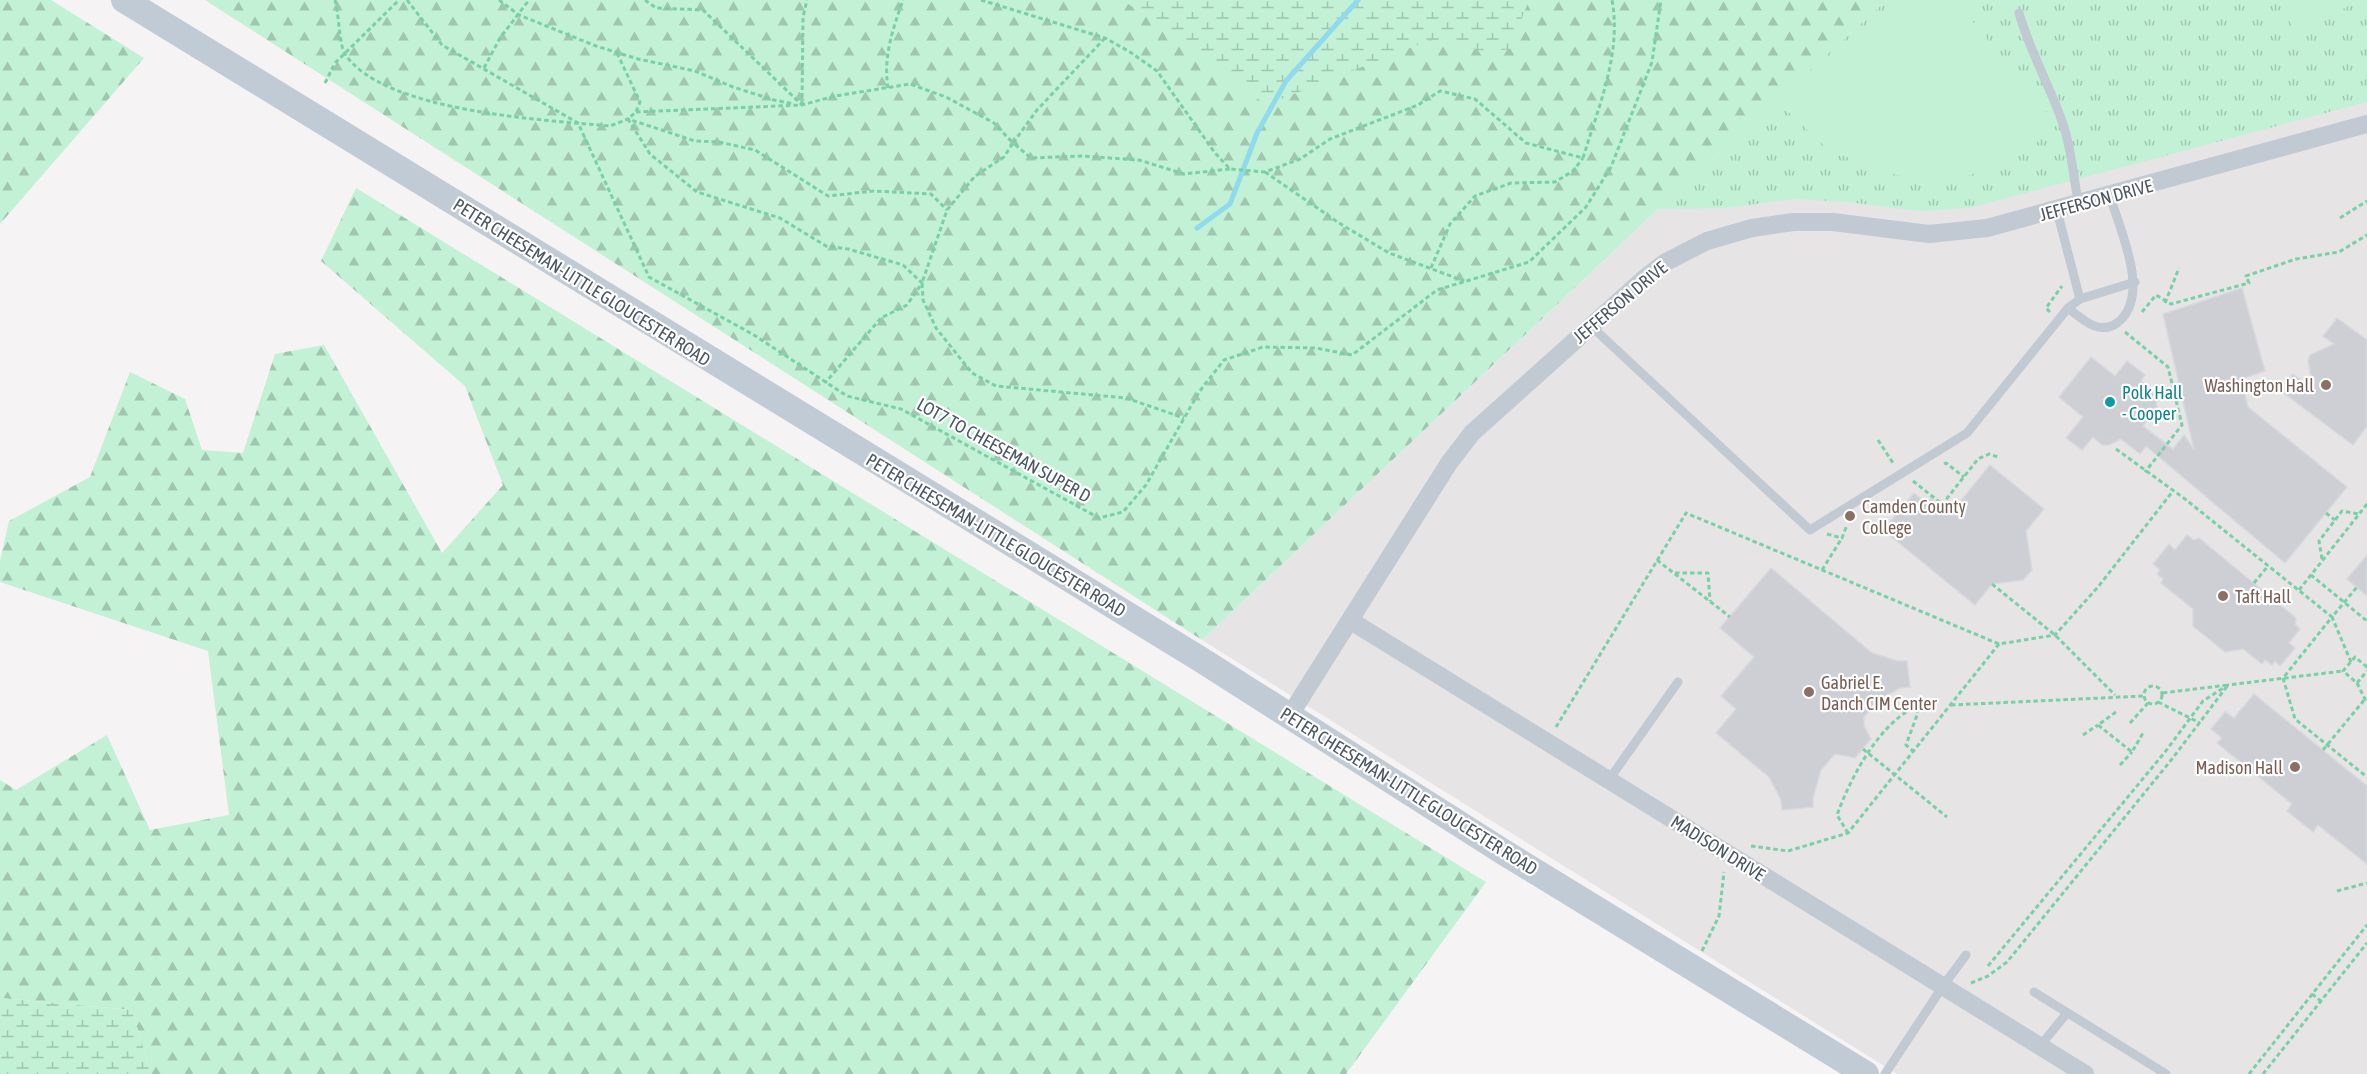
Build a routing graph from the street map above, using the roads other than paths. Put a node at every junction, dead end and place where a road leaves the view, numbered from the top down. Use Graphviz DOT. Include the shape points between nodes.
graph roads {
  1 [pos="124,0"];
  2 [pos="2019,13"];
  3 [pos="2367,124"];
  4 [pos="2110,196"];
  5 [pos="2079,205"];
  6 [pos="2057,211"];
  7 [pos="2135,282"];
  8 [pos="2080,299"];
  9 [pos="2068,308"];
  10 [pos="1591,326"];
  11 [pos="1350,621"];
  12 [pos="1678,682"];
  13 [pos="1290,715"];
  14 [pos="1608,781"];
  15 [pos="1966,955"];
  16 [pos="1942,986"];
  17 [pos="2034,992"];
  18 [pos="2067,1012"];
  19 [pos="2040,1046"];
  20 [pos="1866,1074"];
  21 [pos="1885,1074"];
  22 [pos="2085,1074"];
  23 [pos="2166,1074"];
  1 -- 13 [label="street, PETER CHEESEMAN-LITTLE GLOUCESTER ROAD"];
  2 -- 5 [label="lane" via="2027,43 2067,135"];
  3 -- 4 [label="street, JEFFERSON DRIVE"];
  4 -- 5 [label="street, JEFFERSON DRIVE"];
  4 -- 7 [label="lane"];
  5 -- 6 [label="street, JEFFERSON DRIVE"];
  6 -- 8 [label="lane"];
  6 -- 10 [label="street, JEFFERSON DRIVE" via="1958,233 1888,231 1814,222 1730,233 1664,263"];
  7 -- 8 [label="lane"];
  7 -- 9 [label="lane" via="2129,309 2108,328 2092,326"];
  8 -- 9 [label="lane"];
  9 -- 10 [label="lane" via="1967,433 1810,530"];
  10 -- 11 [label="street, JEFFERSON DRIVE" via="1472,433"];
  11 -- 13 [label="street, JEFFERSON DRIVE"];
  11 -- 14 [label="street, MADISON DRIVE"];
  12 -- 14 [label="lane"];
  13 -- 20 [label="street, PETER CHEESEMAN-LITTLE GLOUCESTER ROAD" via="1515,859"];
  14 -- 16 [label="street, MADISON DRIVE"];
  15 -- 16 [label="lane"];
  16 -- 19 [label="street, MADISON DRIVE"];
  16 -- 21 [label="lane"];
  17 -- 18 [label="lane"];
  18 -- 19 [label="lane"];
  18 -- 23 [label="lane"];
  19 -- 22 [label="street, MADISON DRIVE"];
}
